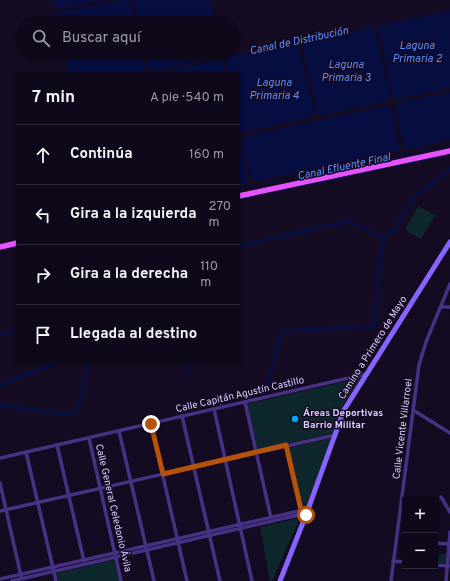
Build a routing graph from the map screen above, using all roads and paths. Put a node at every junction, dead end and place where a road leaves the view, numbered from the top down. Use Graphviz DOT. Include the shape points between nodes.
graph roads {
  1 [pos="450,151"];
  2 [pos="240,196"];
  3 [pos="450,242"];
  4 [pos="16,243"];
  5 [pos="0,247"];
  6 [pos="450,284"];
  7 [pos="440,307"];
  8 [pos="450,307"];
  9 [pos="366,374"];
  10 [pos="245,402"];
  11 [pos="214,409"];
  12 [pos="413,410"];
  13 [pos="182,416"];
  14 [pos="151,424"];
  15 [pos="120,431"];
  16 [pos="450,433"];
  17 [pos="335,435"];
  18 [pos="89,438"];
  19 [pos="57,445"];
  20 [pos="286,445"];
  21 [pos="26,452"];
  22 [pos="256,452"];
  23 [pos="0,458"];
  24 [pos="225,459"];
  25 [pos="194,467"];
  26 [pos="163,474"];
  27 [pos="130,481"];
  28 [pos="0,483"];
  29 [pos="100,488"];
  30 [pos="69,495"];
  31 [pos="441,496"];
  32 [pos="38,502"];
  33 [pos="6,510"];
  34 [pos="0,511"];
  35 [pos="450,512"];
  36 [pos="303,513"];
  37 [pos="271,519"];
  38 [pos="240,526"];
  39 [pos="450,532"];
  40 [pos="209,534"];
  41 [pos="178,541"];
  42 [pos="438,543"];
  43 [pos="449,544"];
  44 [pos="147,548"];
  45 [pos="115,555"];
  46 [pos="393,561"];
  47 [pos="84,562"];
  48 [pos="402,562"];
  49 [pos="438,565"];
  50 [pos="449,566"];
  51 [pos="53,569"];
  52 [pos="22,578"];
  53 [pos="0,579"];
  54 [pos="12,581"];
  55 [pos="56,581"];
  56 [pos="121,581"];
  57 [pos="154,581"];
  58 [pos="187,581"];
  59 [pos="220,581"];
  60 [pos="252,581"];
  61 [pos="280,581"];
  62 [pos="391,581"];
  63 [pos="446,581"];
  1 -- 2 [label="main road"];
  3 -- 9 [label="main road, Camino a Primero de Mayo"];
  4 -- 5 [label="main road"];
  6 -- 7 [label="street, Calle Vicente Villarroel"];
  7 -- 8 [label="street"];
  7 -- 12 [label="street, Calle Vicente Villarroel" via="421,357"];
  9 -- 10 [label="street, Calle Capitán Agustín Castillo"];
  9 -- 17 [label="main road, Camino a Primero de Mayo" via="344,410"];
  10 -- 11 [label="street, Calle Capitán Agustín Castillo"];
  10 -- 22 [label="street"];
  11 -- 13 [label="street, Calle Capitán Agustín Castillo"];
  11 -- 24 [label="street"];
  12 -- 16 [label="street"];
  12 -- 46 [label="street, Calle Vicente Villarroel"];
  13 -- 14 [label="street, Calle Capitán Agustín Castillo"];
  13 -- 25 [label="street"];
  14 -- 15 [label="street, Calle Capitán Agustín Castillo"];
  14 -- 26 [label="street"];
  15 -- 18 [label="street, Calle Capitán Agustín Castillo"];
  15 -- 27 [label="street"];
  17 -- 20 [label="street"];
  17 -- 36 [label="main road, Camino a Primero de Mayo" via="308,509"];
  18 -- 19 [label="street, Calle Capitán Agustín Castillo"];
  18 -- 29 [label="street, Calle General Celedonio Ávila"];
  19 -- 21 [label="street, Calle Capitán Agustín Castillo"];
  19 -- 30 [label="street"];
  20 -- 22 [label="street"];
  20 -- 36 [label="street"];
  21 -- 23 [label="street, Calle Capitán Agustín Castillo"];
  21 -- 32 [label="street"];
  22 -- 24 [label="street"];
  22 -- 37 [label="street"];
  24 -- 25 [label="street"];
  24 -- 38 [label="street"];
  25 -- 26 [label="street"];
  25 -- 40 [label="street"];
  26 -- 27 [label="street"];
  26 -- 41 [label="street"];
  27 -- 29 [label="street"];
  27 -- 44 [label="street"];
  28 -- 33 [label="street"];
  29 -- 30 [label="street"];
  29 -- 45 [label="street, Calle General Celedonio Ávila"];
  30 -- 32 [label="street"];
  30 -- 47 [label="street"];
  31 -- 35 [label="street"];
  32 -- 33 [label="street"];
  32 -- 51 [label="street"];
  33 -- 34 [label="street"];
  33 -- 52 [label="street"];
  36 -- 37 [label="street"];
  36 -- 61 [label="main road, Camino a Primero de Mayo"];
  37 -- 38 [label="street"];
  38 -- 40 [label="street"];
  38 -- 60 [label="street"];
  39 -- 43 [label="street"];
  40 -- 41 [label="street"];
  40 -- 59 [label="street"];
  41 -- 44 [label="street"];
  41 -- 58 [label="street"];
  42 -- 43 [label="street"];
  43 -- 50 [label="street"];
  44 -- 45 [label="street"];
  44 -- 57 [label="street"];
  45 -- 47 [label="street"];
  45 -- 56 [label="street, Calle General Celedonio Ávila"];
  46 -- 48 [label="street"];
  46 -- 62 [label="street, Calle Vicente Villarroel"];
  47 -- 51 [label="street"];
  49 -- 50 [label="street"];
  50 -- 63 [label="street"];
  51 -- 52 [label="street"];
  51 -- 55 [label="street"];
  52 -- 53 [label="street"];
  52 -- 54 [label="street"];
}
